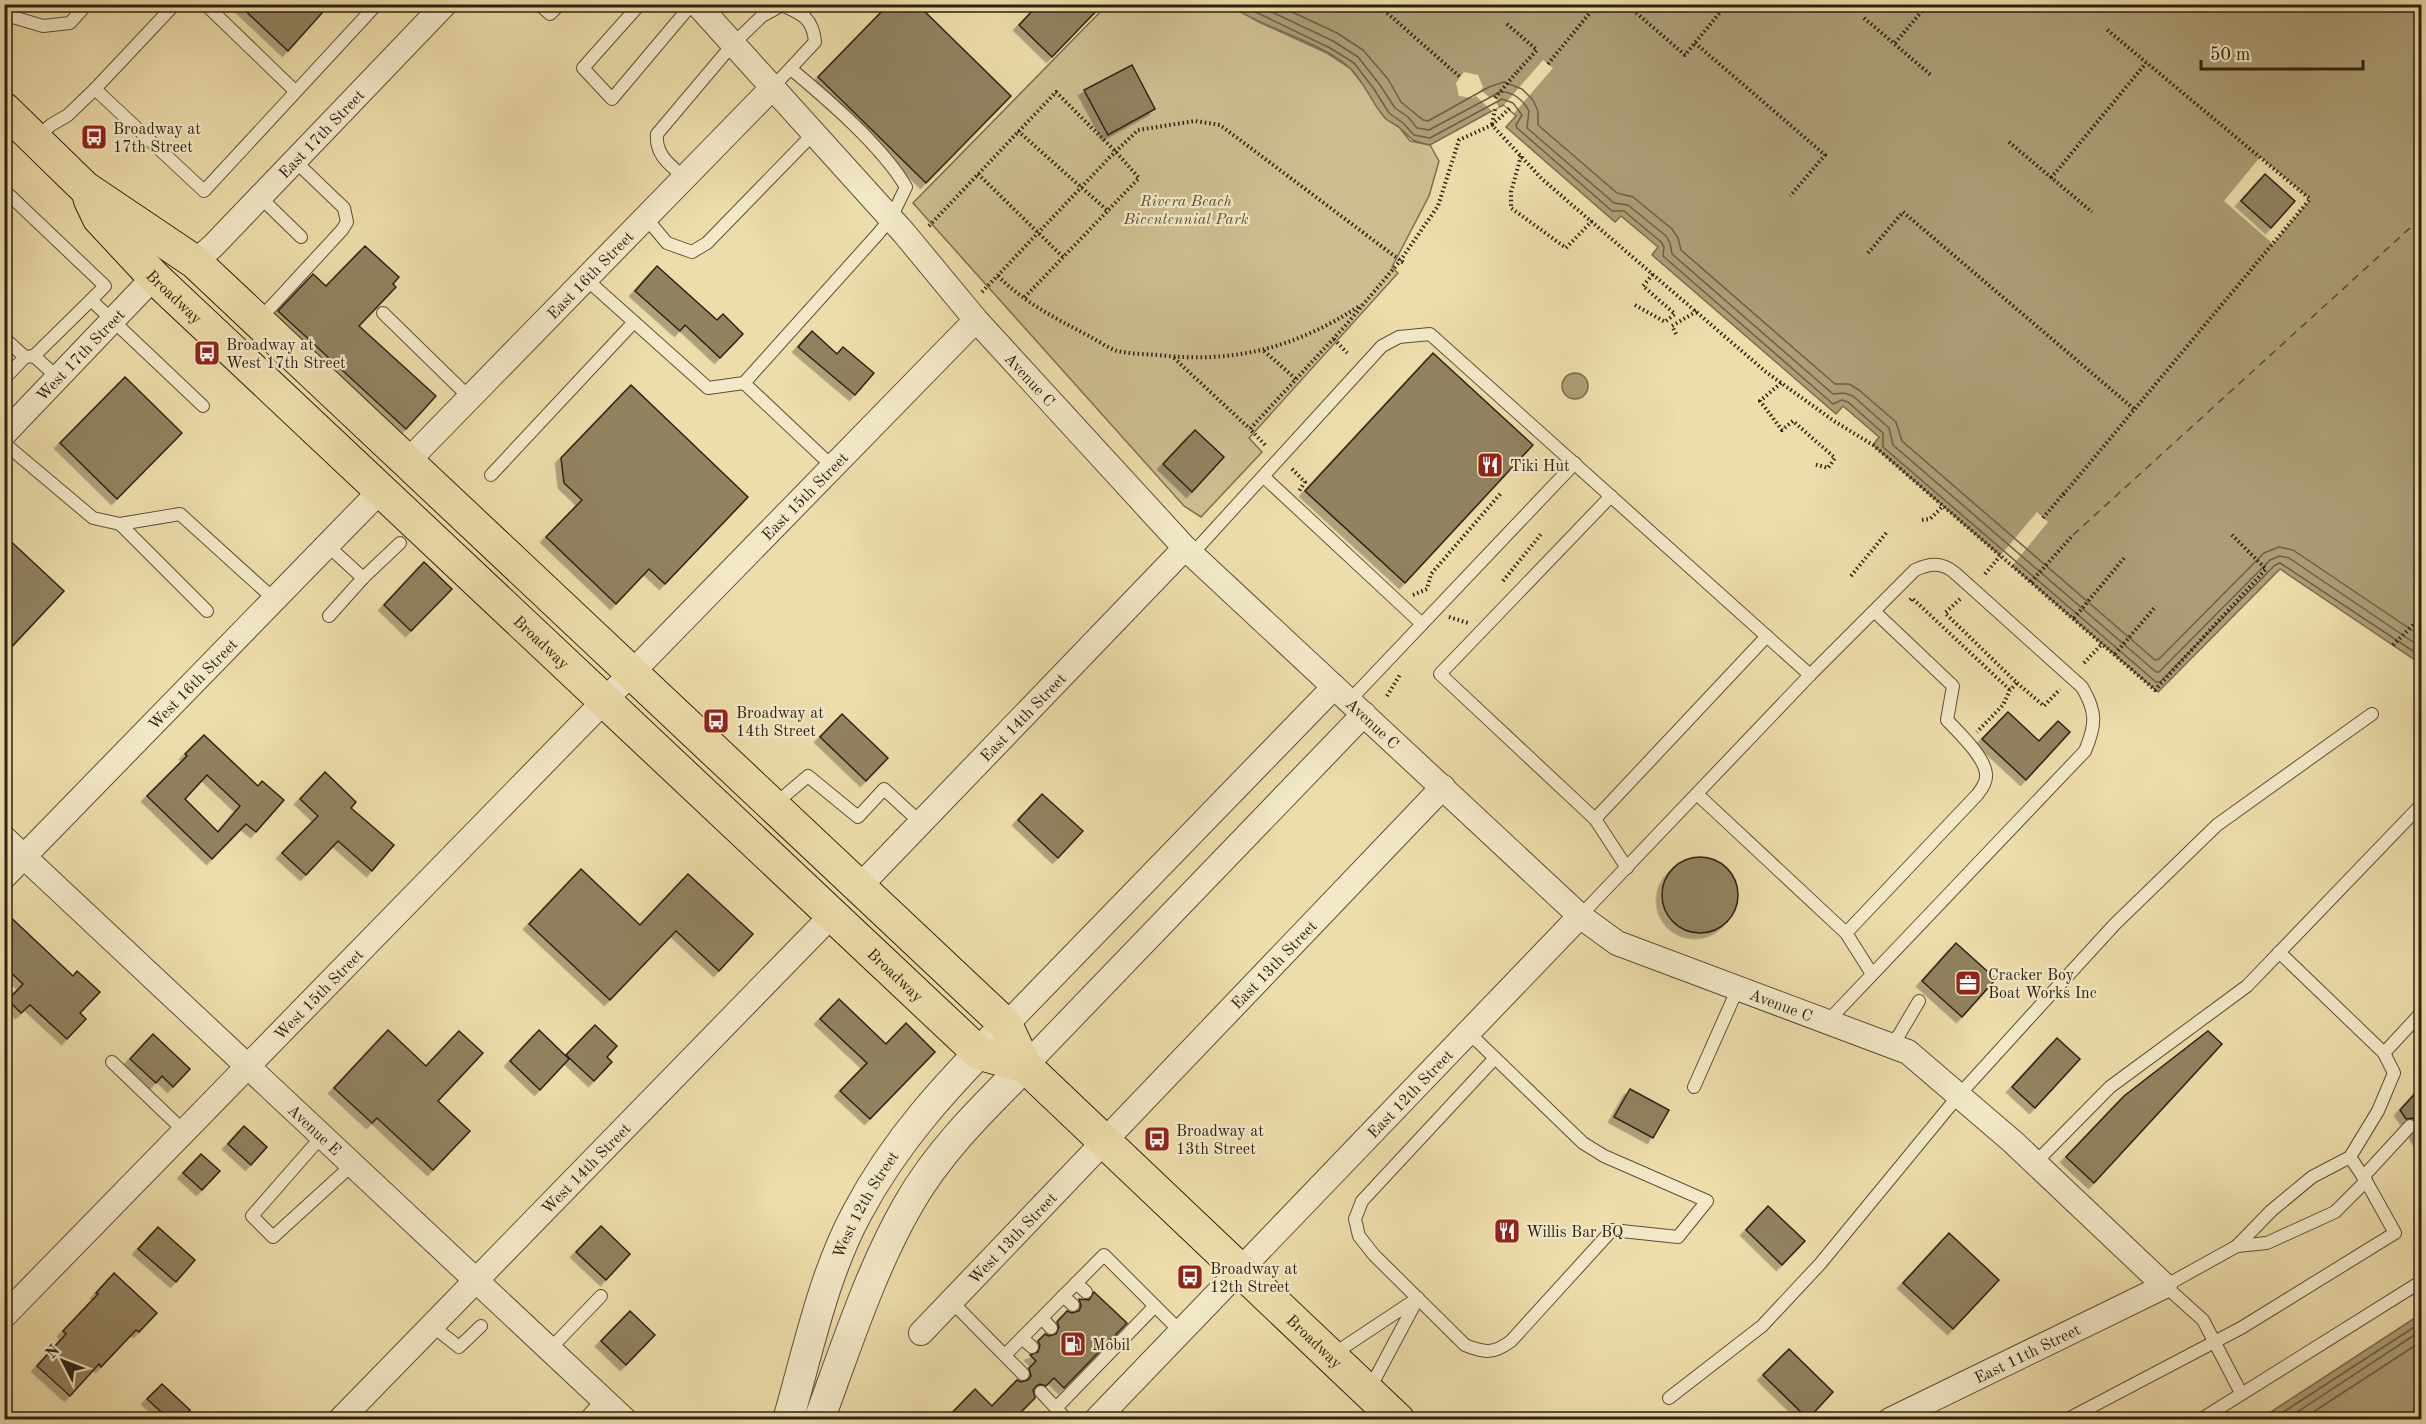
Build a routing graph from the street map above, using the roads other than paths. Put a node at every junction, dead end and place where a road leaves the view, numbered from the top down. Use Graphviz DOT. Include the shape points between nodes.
graph roads {
  1 [pos="87,4"];
  2 [pos="176,4"];
  3 [pos="205,4"];
  4 [pos="377,4"];
  5 [pos="445,4"];
  6 [pos="539,4"];
  7 [pos="560,4"];
  8 [pos="640,4"];
  9 [pos="692,4"];
  10 [pos="697,4"];
  11 [pos="806,9"];
  12 [pos="5,13"];
  13 [pos="733,44"];
  14 [pos="791,69"];
  15 [pos="773,87"];
  16 [pos="94,89"];
  17 [pos="295,91"];
  18 [pos="4,109"];
  19 [pos="814,133"];
  20 [pos="35,139"];
  21 [pos="295,161"];
  22 [pos="685,178"];
  23 [pos="86,188"];
  24 [pos="4,190"];
  25 [pos="260,197"];
  26 [pos="646,218"];
  27 [pos="891,218"];
  28 [pos="301,237"];
  29 [pos="195,262"];
  30 [pos="154,277"];
  31 [pos="586,279"];
  32 [pos="91,300"];
  33 [pos="383,313"];
  34 [pos="111,320"];
  35 [pos="976,320"];
  36 [pos="258,321"];
  37 [pos="634,322"];
  38 [pos="4,338"];
  39 [pos="29,357"];
  40 [pos="57,377"];
  41 [pos="4,379"];
  42 [pos="744,383"];
  43 [pos="470,398"];
  44 [pos="203,406"];
  45 [pos="4,434"];
  46 [pos="4,443"];
  47 [pos="407,462"];
  48 [pos="1575,463"];
  49 [pos="833,466"];
  50 [pos="491,475"];
  51 [pos="1264,477"];
  52 [pos="381,490"];
  53 [pos="1611,496"];
  54 [pos="120,524"];
  55 [pos="400,543"];
  56 [pos="327,545"];
  57 [pos="1189,551"];
  58 [pos="363,578"];
  59 [pos="275,600"];
  60 [pos="207,610"];
  61 [pos="1875,612"];
  62 [pos="329,616"];
  63 [pos="1422,624"];
  64 [pos="1767,636"];
  65 [pos="632,673"];
  66 [pos="1810,675"];
  67 [pos="605,700"];
  68 [pos="1349,701"];
  69 [pos="2372,714"];
  70 [pos="1443,787"];
  71 [pos="1697,794"];
  72 [pos="2421,804"];
  73 [pos="773,806"];
  74 [pos="1596,819"];
  75 [pos="921,823"];
  76 [pos="4,838"];
  77 [pos="24,857"];
  78 [pos="1627,868"];
  79 [pos="4,877"];
  80 [pos="859,887"];
  81 [pos="832,915"];
  82 [pos="1580,916"];
  83 [pos="1846,933"];
  84 [pos="2279,952"];
  85 [pos="1872,974"];
  86 [pos="1738,988"];
  87 [pos="1919,1001"];
  88 [pos="2421,1012"];
  89 [pos="1827,1022"];
  90 [pos="1006,1025"];
  91 [pos="1469,1033"];
  92 [pos="1889,1045"];
  93 [pos="979,1053"];
  94 [pos="2384,1053"];
  95 [pos="1495,1058"];
  96 [pos="112,1062"];
  97 [pos="1025,1066"];
  98 [pos="248,1068"];
  99 [pos="1694,1087"];
  100 [pos="1959,1095"];
  101 [pos="2410,1126"];
  102 [pos="185,1132"];
  103 [pos="322,1136"];
  104 [pos="1103,1140"];
  105 [pos="2350,1157"];
  106 [pos="2035,1163"];
  107 [pos="352,1165"];
  108 [pos="2365,1179"];
  109 [pos="2237,1246"];
  110 [pos="1241,1271"];
  111 [pos="475,1279"];
  112 [pos="2421,1281"];
  113 [pos="1076,1283"];
  114 [pos="2165,1286"];
  115 [pos="1086,1292"];
  116 [pos="601,1296"];
  117 [pos="1064,1296"];
  118 [pos="1418,1298"];
  119 [pos="951,1301"];
  120 [pos="1073,1305"];
  121 [pos="1155,1306"];
  122 [pos="4,1316"];
  123 [pos="1042,1318"];
  124 [pos="431,1325"];
  125 [pos="481,1326"];
  126 [pos="1051,1328"];
  127 [pos="1182,1332"];
  128 [pos="921,1333"];
  129 [pos="1022,1338"];
  130 [pos="2215,1341"];
  131 [pos="1032,1347"];
  132 [pos="550,1349"];
  133 [pos="1005,1355"];
  134 [pos="1331,1356"];
  135 [pos="1023,1374"];
  136 [pos="1368,1391"];
  137 [pos="1041,1392"];
  138 [pos="2241,1393"];
  139 [pos="1669,1398"];
  140 [pos="603,1399"];
  141 [pos="1056,1408"];
  142 [pos="1896,1418"];
  143 [pos="340,1419"];
  144 [pos="584,1419"];
  145 [pos="625,1419"];
  146 [pos="788,1419"];
  147 [pos="819,1419"];
  148 [pos="1067,1419"];
  149 [pos="1096,1419"];
  150 [pos="1398,1419"];
  151 [pos="2066,1419"];
  152 [pos="2200,1419"];
  1 -- 12 [label="lane" via="70,23 43,26"];
  2 -- 16 [label="lane"];
  3 -- 17 [label="lane"];
  4 -- 17 [label="lane"];
  5 -- 21 [label="street, East 17th Street"];
  6 -- 7 [label="lane" via="550,14"];
  8 -- 9 [label="lane" via="583,68 612,99"];
  10 -- 13 [label="street, Avenue C"];
  11 -- 13 [label="lane" via="782,5 762,16"];
  11 -- 14 [label="lane" via="815,42"];
  13 -- 15 [label="street, Avenue C"];
  13 -- 22 [label="lane" via="657,134 656,145 662,157"];
  14 -- 15 [label="lane"];
  14 -- 27 [label="lane" via="897,172 906,187"];
  15 -- 19 [label="street, Avenue C"];
  15 -- 22 [label="street, East 16th Street"];
  16 -- 17 [label="lane" via="204,191"];
  16 -- 20 [label="lane" via="68,115"];
  18 -- 20 [label="main road, Broadway"];
  19 -- 26 [label="lane" via="707,243 692,252 666,243"];
  19 -- 27 [label="street, Avenue C"];
  20 -- 23 [label="main road, Broadway"];
  21 -- 25 [label="street, East 17th Street"];
  21 -- 36 [label="lane" via="344,208 347,222"];
  22 -- 26 [label="street, East 16th Street"];
  23 -- 29 [label="main road, Broadway"];
  23 -- 30 [label="main road, Broadway" via="99,218"];
  24 -- 32 [label="lane" via="105,286"];
  25 -- 28 [label="lane"];
  25 -- 29 [label="street, East 17th Street"];
  26 -- 31 [label="street, East 16th Street"];
  27 -- 35 [label="street, Avenue C"];
  27 -- 42 [label="lane"];
  29 -- 36 [label="main road, Broadway"];
  30 -- 34 [label="street, West 17th Street"];
  30 -- 52 [label="main road, Broadway"];
  31 -- 37 [label="lane"];
  31 -- 43 [label="street, East 16th Street"];
  32 -- 34 [label="lane"];
  32 -- 39 [label="lane"];
  33 -- 43 [label="lane"];
  34 -- 40 [label="street, West 17th Street"];
  34 -- 44 [label="lane"];
  35 -- 49 [label="street, East 15th Street"];
  35 -- 57 [label="street, Avenue C"];
  36 -- 47 [label="main road, Broadway"];
  37 -- 42 [label="lane" via="708,388"];
  37 -- 50 [label="lane"];
  38 -- 39 [label="lane"];
  39 -- 40 [label="lane"];
  39 -- 41 [label="lane"];
  40 -- 45 [label="street, West 17th Street"];
  42 -- 49 [label="lane"];
  43 -- 47 [label="street, East 16th Street"];
  46 -- 54 [label="lane" via="93,518"];
  47 -- 65 [label="main road, Broadway"];
  48 -- 51 [label="lane" via="1430,334 1415,334 1382,346"];
  48 -- 53 [label="lane"];
  48 -- 63 [label="lane"];
  49 -- 65 [label="street, East 15th Street"];
  51 -- 57 [label="lane"];
  51 -- 63 [label="lane"];
  52 -- 56 [label="street, West 16th Street"];
  52 -- 67 [label="main road, Broadway"];
  53 -- 64 [label="lane"];
  53 -- 74 [label="lane" via="1440,674"];
  54 -- 59 [label="lane" via="180,514"];
  54 -- 60 [label="lane"];
  55 -- 58 [label="lane"];
  56 -- 58 [label="lane"];
  56 -- 59 [label="street, West 16th Street"];
  57 -- 68 [label="street, Avenue C"];
  57 -- 75 [label="street, East 14th Street"];
  58 -- 62 [label="lane"];
  59 -- 77 [label="street, West 16th Street"];
  61 -- 66 [label="lane"];
  61 -- 83 [label="lane" via="1953,686 1947,720 1981,759 1987,774 1984,785"];
  61 -- 85 [label="lane" via="1915,570 1934,564 1947,566 2082,687 2093,710 2094,730 2085,751"];
  63 -- 68 [label="lane"];
  64 -- 66 [label="lane"];
  64 -- 74 [label="lane"];
  65 -- 67 [label="street, West 15th Street"];
  65 -- 73 [label="main road, Broadway"];
  66 -- 71 [label="lane"];
  67 -- 81 [label="main road, Broadway"];
  67 -- 98 [label="street, West 15th Street"];
  68 -- 70 [label="street, Avenue C"];
  68 -- 90 [label="street"];
  68 -- 97 [label="street"];
  69 -- 100 [label="lane" via="2217,825 2115,924"];
  70 -- 82 [label="street, Avenue C"];
  70 -- 104 [label="street, East 13th Street"];
  71 -- 78 [label="lane"];
  71 -- 83 [label="lane"];
  72 -- 84 [label="lane"];
  73 -- 75 [label="lane" via="808,776 858,817 884,789"];
  73 -- 80 [label="main road, Broadway"];
  74 -- 78 [label="lane"];
  75 -- 80 [label="street, East 14th Street"];
  76 -- 77 [label="street, Avenue E"];
  77 -- 79 [label="street, West 16th Street"];
  77 -- 98 [label="street, Avenue E"];
  78 -- 82 [label="lane"];
  80 -- 90 [label="main road, Broadway"];
  81 -- 93 [label="main road, Broadway"];
  81 -- 111 [label="street, West 14th Street"];
  82 -- 86 [label="street, Avenue C" via="1617,943"];
  82 -- 91 [label="street, East 12th Street"];
  83 -- 85 [label="lane"];
  84 -- 94 [label="lane"];
  84 -- 106 [label="lane" via="2247,986 2110,1087"];
  85 -- 89 [label="lane"];
  86 -- 89 [label="street, Avenue C"];
  86 -- 99 [label="lane"];
  87 -- 92 [label="lane"];
  88 -- 94 [label="lane"];
  89 -- 92 [label="street, Avenue C"];
  90 -- 93 [label="street, West 12th Street"];
  90 -- 97 [label="main road, Broadway"];
  91 -- 95 [label="lane"];
  91 -- 110 [label="street, East 12th Street"];
  92 -- 100 [label="street, Avenue C" via="1908,1052"];
  93 -- 97 [label="main road, Broadway"];
  93 -- 146 [label="street, West 12th Street" via="918,1118 874,1181 856,1215 828,1285"];
  94 -- 105 [label="lane" via="2394,1073 2378,1111"];
  95 -- 118 [label="lane" via="1362,1201 1355,1219 1359,1236 1374,1255"];
  95 -- 118 [label="lane" via="1583,1143 1707,1201 1678,1237 1612,1230 1500,1350 1481,1352 1465,1345"];
  96 -- 102 [label="lane"];
  97 -- 104 [label="main road, Broadway"];
  97 -- 147 [label="street" via="951,1144 908,1205"];
  98 -- 102 [label="street, West 15th Street"];
  98 -- 103 [label="street, Avenue E"];
  100 -- 106 [label="street, Avenue C"];
  100 -- 139 [label="lane" via="1820,1264 1762,1326"];
  101 -- 108 [label="lane"];
  102 -- 122 [label="street, West 15th Street"];
  103 -- 107 [label="street, Avenue E"];
  103 -- 107 [label="lane" via="252,1216 273,1237"];
  104 -- 110 [label="main road, Broadway"];
  104 -- 119 [label="street, West 13th Street"];
  105 -- 108 [label="lane"];
  105 -- 109 [label="lane" via="2312,1177"];
  106 -- 114 [label="street, Avenue C"];
  107 -- 111 [label="street, Avenue E"];
  108 -- 109 [label="lane" via="2335,1212 2267,1242"];
  108 -- 130 [label="lane" via="2395,1233"];
  109 -- 114 [label="lane"];
  110 -- 127 [label="street"];
  110 -- 134 [label="main road, Broadway"];
  111 -- 124 [label="street, West 14th Street"];
  111 -- 132 [label="street, Avenue E"];
  112 -- 138 [label="lane"];
  113 -- 115 [label="lane"];
  113 -- 117 [label="lane"];
  113 -- 121 [label="lane" via="1104,1255"];
  114 -- 130 [label="lane" via="2203,1320"];
  114 -- 142 [label="street, East 11th Street"];
  116 -- 132 [label="lane"];
  117 -- 120 [label="lane"];
  117 -- 123 [label="lane"];
  118 -- 134 [label="lane"];
  118 -- 136 [label="lane"];
  119 -- 128 [label="street, West 13th Street"];
  119 -- 133 [label="lane"];
  121 -- 127 [label="lane"];
  121 -- 141 [label="lane" via="1090,1367"];
  123 -- 126 [label="lane"];
  123 -- 129 [label="lane"];
  124 -- 125 [label="lane" via="459,1347"];
  124 -- 143 [label="street, West 14th Street"];
  127 -- 149 [label="street"];
  129 -- 131 [label="lane"];
  129 -- 133 [label="lane"];
  130 -- 138 [label="lane"];
  130 -- 151 [label="lane"];
  132 -- 140 [label="street, Avenue E"];
  133 -- 135 [label="lane"];
  134 -- 136 [label="main road, Broadway"];
  136 -- 150 [label="main road, Broadway"];
  137 -- 141 [label="lane"];
  138 -- 152 [label="lane"];
  140 -- 144 [label="lane"];
  140 -- 145 [label="street, Avenue E"];
  141 -- 148 [label="lane"];
}
